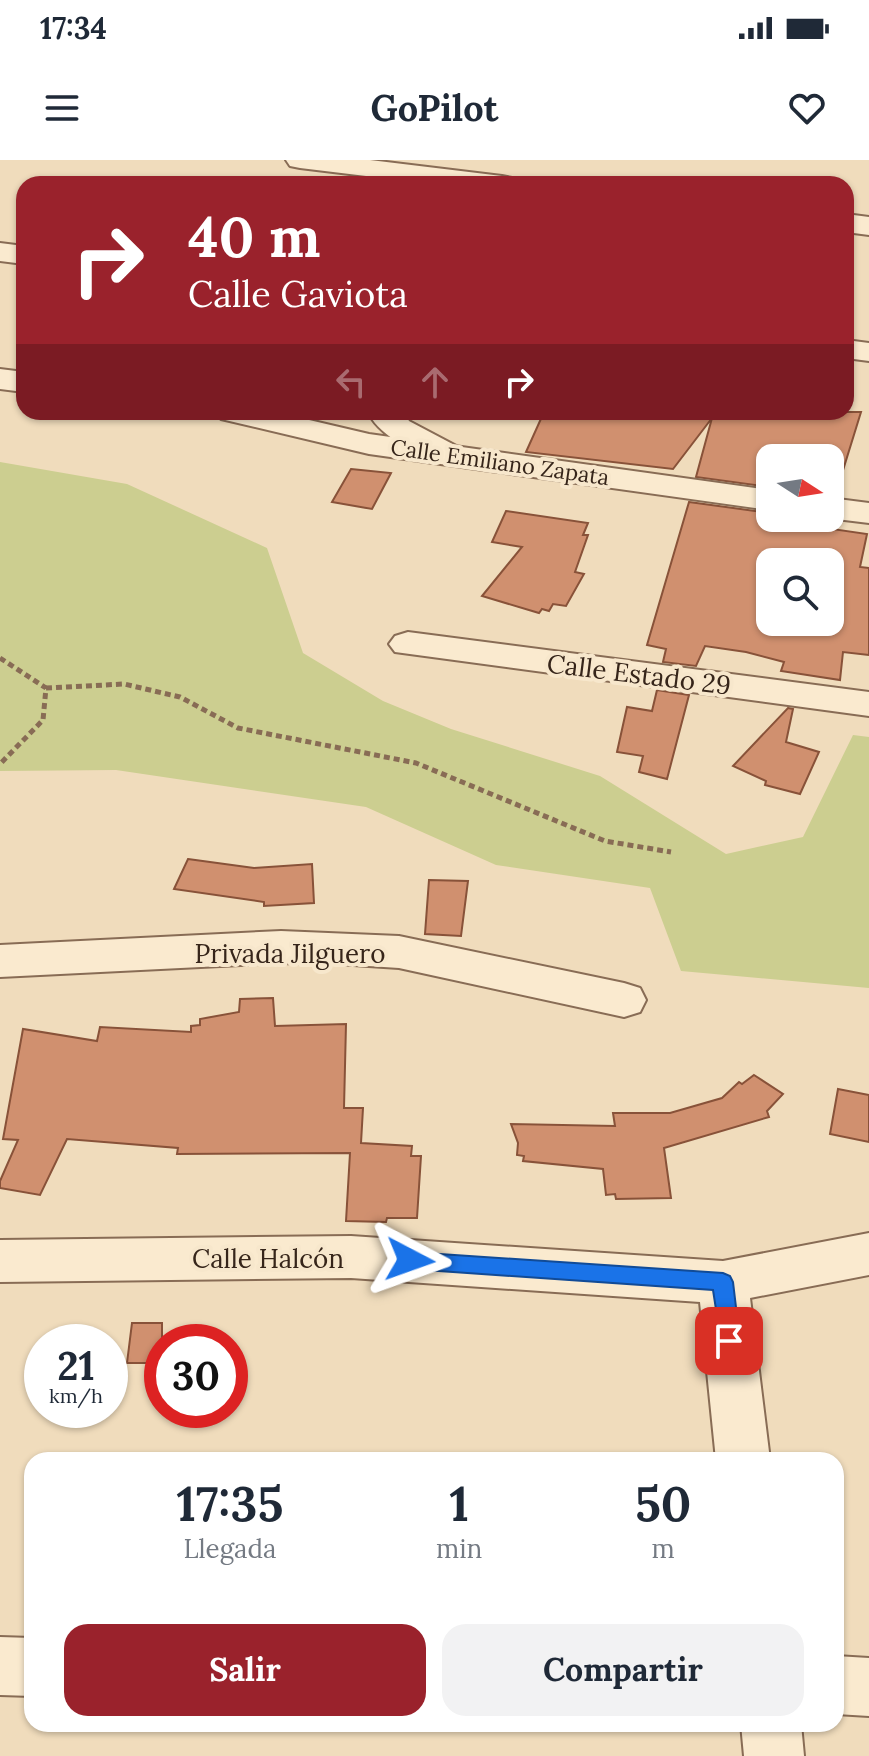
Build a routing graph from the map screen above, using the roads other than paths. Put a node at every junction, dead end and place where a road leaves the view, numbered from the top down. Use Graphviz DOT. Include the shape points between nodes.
graph roads {
  1 [pos="300,160"];
  2 [pos="429,176"];
  3 [pos="267,420"];
  4 [pos="389,420"];
  5 [pos="450,456"];
  6 [pos="756,498"];
  7 [pos="844,510"];
  8 [pos="869,513"];
  9 [pos="408,644"];
  10 [pos="869,704"];
  11 [pos="0,961"];
  12 [pos="624,1000"];
  13 [pos="869,1254"];
  14 [pos="0,1261"];
  15 [pos="723,1282"];
  16 [pos="742,1452"];
  17 [pos="0,1666"];
  18 [pos="24,1667"];
  19 [pos="844,1685"];
  20 [pos="869,1687"];
  21 [pos="772,1732"];
  22 [pos="774,1756"];
  1 -- 2 [label="street"];
  3 -- 5 [label="street, Calle Emiliano Zapata"];
  4 -- 5 [label="street"];
  5 -- 6 [label="street, Calle Emiliano Zapata"];
  7 -- 8 [label="street"];
  9 -- 10 [label="street, Calle Estado 29"];
  11 -- 12 [label="street, Privada Jilguero" via="338,948 399,952"];
  13 -- 15 [label="street, Calle Halcón"];
  14 -- 15 [label="street, Calle Halcón" via="351,1257"];
  15 -- 16 [label="street"];
  17 -- 18 [label="street"];
  19 -- 20 [label="street"];
  21 -- 22 [label="street"];
}
